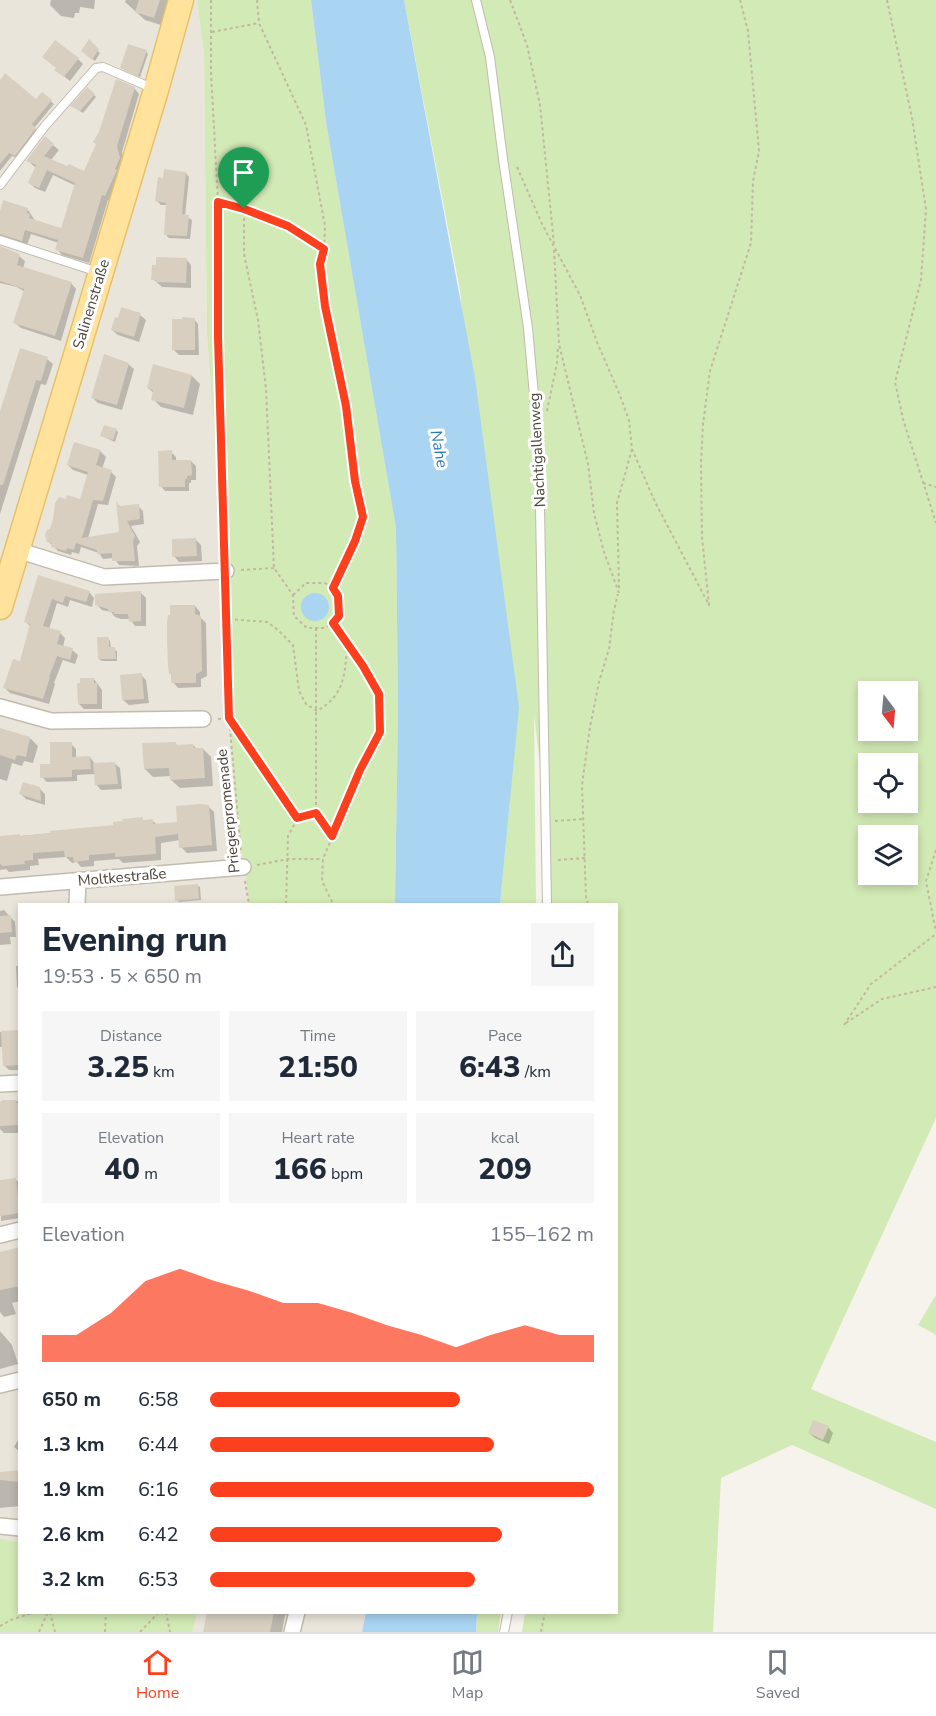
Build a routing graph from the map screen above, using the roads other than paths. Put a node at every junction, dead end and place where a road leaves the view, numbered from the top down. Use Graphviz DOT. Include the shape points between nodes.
graph roads {
  1 [pos="181,0"];
  2 [pos="476,0"];
  3 [pos="156,90"];
  4 [pos="0,185"];
  5 [pos="0,240"];
  6 [pos="101,272"];
  7 [pos="17,550"];
  8 [pos="226,571"];
  9 [pos="0,608"];
  10 [pos="0,707"];
  11 [pos="203,719"];
  12 [pos="243,867"];
  13 [pos="78,881"];
  14 [pos="0,887"];
  15 [pos="77,903"];
  16 [pos="547,903"];
  17 [pos="18,1083"];
  18 [pos="0,1084"];
  19 [pos="18,1230"];
  20 [pos="0,1235"];
  21 [pos="18,1380"];
  22 [pos="0,1385"];
  23 [pos="0,1526"];
  24 [pos="18,1528"];
  25 [pos="296,1614"];
  26 [pos="508,1614"];
  27 [pos="292,1632"];
  28 [pos="504,1632"];
  1 -- 3 [label="main road, Salinenstraße"];
  2 -- 16 [label="lane, Nachtigallenweg" via="490,57 528,328 539,451"];
  3 -- 4 [label="lane" via="103,67 96,68"];
  3 -- 6 [label="main road, Salinenstraße"];
  5 -- 6 [label="lane"];
  6 -- 7 [label="main road, Salinenstraße"];
  7 -- 8 [label="street" via="105,577"];
  7 -- 9 [label="main road, Salinenstraße"];
  10 -- 11 [label="street" via="51,721"];
  12 -- 13 [label="street, Moltkestraße"];
  13 -- 14 [label="street, Moltkestraße"];
  13 -- 15 [label="street"];
  17 -- 18 [label="street"];
  19 -- 20 [label="street"];
  21 -- 22 [label="street"];
  23 -- 24 [label="street"];
  25 -- 27 [label="street"];
  26 -- 28 [label="lane"];
}
